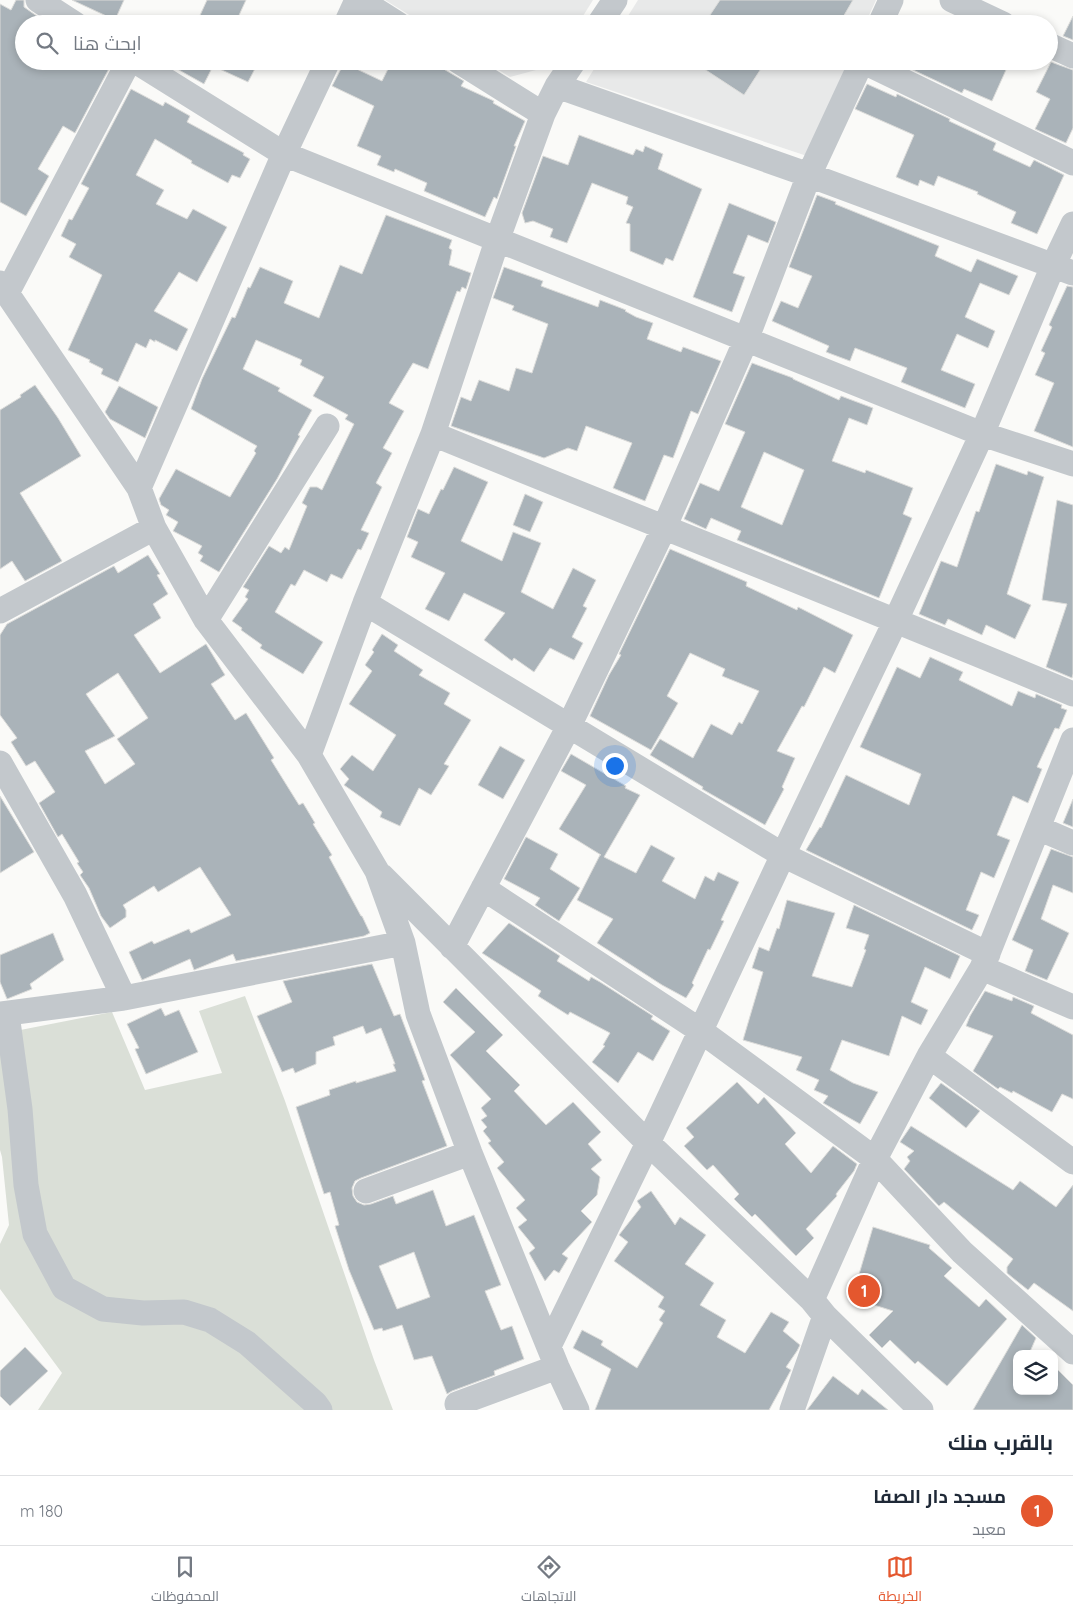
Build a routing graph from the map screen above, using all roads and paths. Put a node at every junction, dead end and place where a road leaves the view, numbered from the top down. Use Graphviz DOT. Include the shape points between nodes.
graph roads {
  1 [pos="38,0"];
  2 [pos="358,0"];
  3 [pos="615,0"];
  4 [pos="891,0"];
  5 [pos="952,0"];
  6 [pos="61,15"];
  7 [pos="350,15"];
  8 [pos="383,15"];
  9 [pos="605,15"];
  10 [pos="884,15"];
  11 [pos="984,15"];
  12 [pos="1058,49"];
  13 [pos="1073,56"];
  14 [pos="124,70"];
  15 [pos="149,70"];
  16 [pos="324,70"];
  17 [pos="472,70"];
  18 [pos="568,70"];
  19 [pos="858,70"];
  20 [pos="881,70"];
  21 [pos="557,86"];
  22 [pos="543,114"];
  23 [pos="284,154"];
  24 [pos="1073,163"];
  25 [pos="809,175"];
  26 [pos="1073,224"];
  27 [pos="498,238"];
  28 [pos="1063,270"];
  29 [pos="3,288"];
  30 [pos="746,340"];
  31 [pos="326,426"];
  32 [pos="433,434"];
  33 [pos="982,434"];
  34 [pos="1073,464"];
  35 [pos="139,488"];
  36 [pos="154,528"];
  37 [pos="664,528"];
  38 [pos="365,602"];
  39 [pos="0,611"];
  40 [pos="206,620"];
  41 [pos="896,620"];
  42 [pos="1073,694"];
  43 [pos="569,726"];
  44 [pos="1073,740"];
  45 [pos="310,755"];
  46 [pos="0,763"];
  47 [pos="1038,828"];
  48 [pos="1073,843"];
  49 [pos="783,855"];
  50 [pos="376,871"];
  51 [pos="483,888"];
  52 [pos="403,943"];
  53 [pos="452,947"];
  54 [pos="985,961"];
  55 [pos="124,998"];
  56 [pos="1073,1007"];
  57 [pos="3,1014"];
  58 [pos="701,1031"];
  59 [pos="929,1056"];
  60 [pos="648,1143"];
  61 [pos="470,1153"];
  62 [pos="874,1159"];
  63 [pos="1073,1162"];
  64 [pos="366,1191"];
  65 [pos="819,1308"];
  66 [pos="1073,1352"];
  67 [pos="553,1357"];
  68 [pos="457,1404"];
  69 [pos="320,1410"];
  70 [pos="577,1410"];
  71 [pos="792,1410"];
  72 [pos="921,1410"];
  1 -- 6 [label="street"];
  2 -- 7 [label="street"];
  2 -- 8 [label="street"];
  3 -- 9 [label="street"];
  4 -- 10 [label="street"];
  5 -- 11 [label="street"];
  12 -- 13 [label="street"];
  14 -- 29 [label="street"];
  15 -- 23 [label="street"];
  16 -- 23 [label="street"];
  17 -- 22 [label="street"];
  18 -- 21 [label="street"];
  19 -- 25 [label="street"];
  20 -- 24 [label="street"];
  21 -- 22 [label="street"];
  21 -- 25 [label="street"];
  22 -- 27 [label="street"];
  23 -- 27 [label="street"];
  23 -- 35 [label="street"];
  25 -- 28 [label="street"];
  25 -- 30 [label="street"];
  26 -- 28 [label="street"];
  27 -- 30 [label="street"];
  27 -- 32 [label="street"];
  28 -- 33 [label="street"];
  29 -- 35 [label="street"];
  30 -- 33 [label="street"];
  30 -- 37 [label="street"];
  31 -- 40 [label="street"];
  32 -- 37 [label="street"];
  32 -- 38 [label="street"];
  33 -- 34 [label="street"];
  33 -- 41 [label="street"];
  35 -- 36 [label="street"];
  36 -- 39 [label="street"];
  36 -- 40 [label="street"];
  37 -- 41 [label="street"];
  37 -- 43 [label="street"];
  38 -- 43 [label="street"];
  38 -- 45 [label="street"];
  40 -- 45 [label="street"];
  41 -- 42 [label="street"];
  41 -- 49 [label="street"];
  43 -- 49 [label="street"];
  43 -- 51 [label="street"];
  44 -- 47 [label="street"];
  45 -- 50 [label="street"];
  46 -- 55 [label="street" via="75,895"];
  47 -- 48 [label="street"];
  47 -- 54 [label="street"];
  49 -- 54 [label="street"];
  49 -- 58 [label="street"];
  50 -- 52 [label="street"];
  50 -- 53 [label="street"];
  51 -- 53 [label="street"];
  51 -- 58 [label="street"];
  52 -- 55 [label="street"];
  52 -- 61 [label="street" via="418,1014"];
  53 -- 60 [label="street"];
  54 -- 56 [label="street"];
  54 -- 59 [label="street"];
  55 -- 57 [label="street"];
  57 -- 69 [label="street" via="20,1109 26,1185 35,1234 64,1288 102,1309 184,1312 210,1320 247,1343"];
  58 -- 60 [label="street"];
  58 -- 62 [label="street"];
  59 -- 62 [label="street"];
  59 -- 63 [label="street"];
  60 -- 65 [label="street"];
  60 -- 67 [label="street"];
  61 -- 64 [label="street"];
  61 -- 67 [label="street"];
  62 -- 65 [label="street"];
  62 -- 66 [label="street" via="962,1252"];
  65 -- 71 [label="street"];
  65 -- 72 [label="street"];
  67 -- 68 [label="street"];
  67 -- 70 [label="street"];
}
